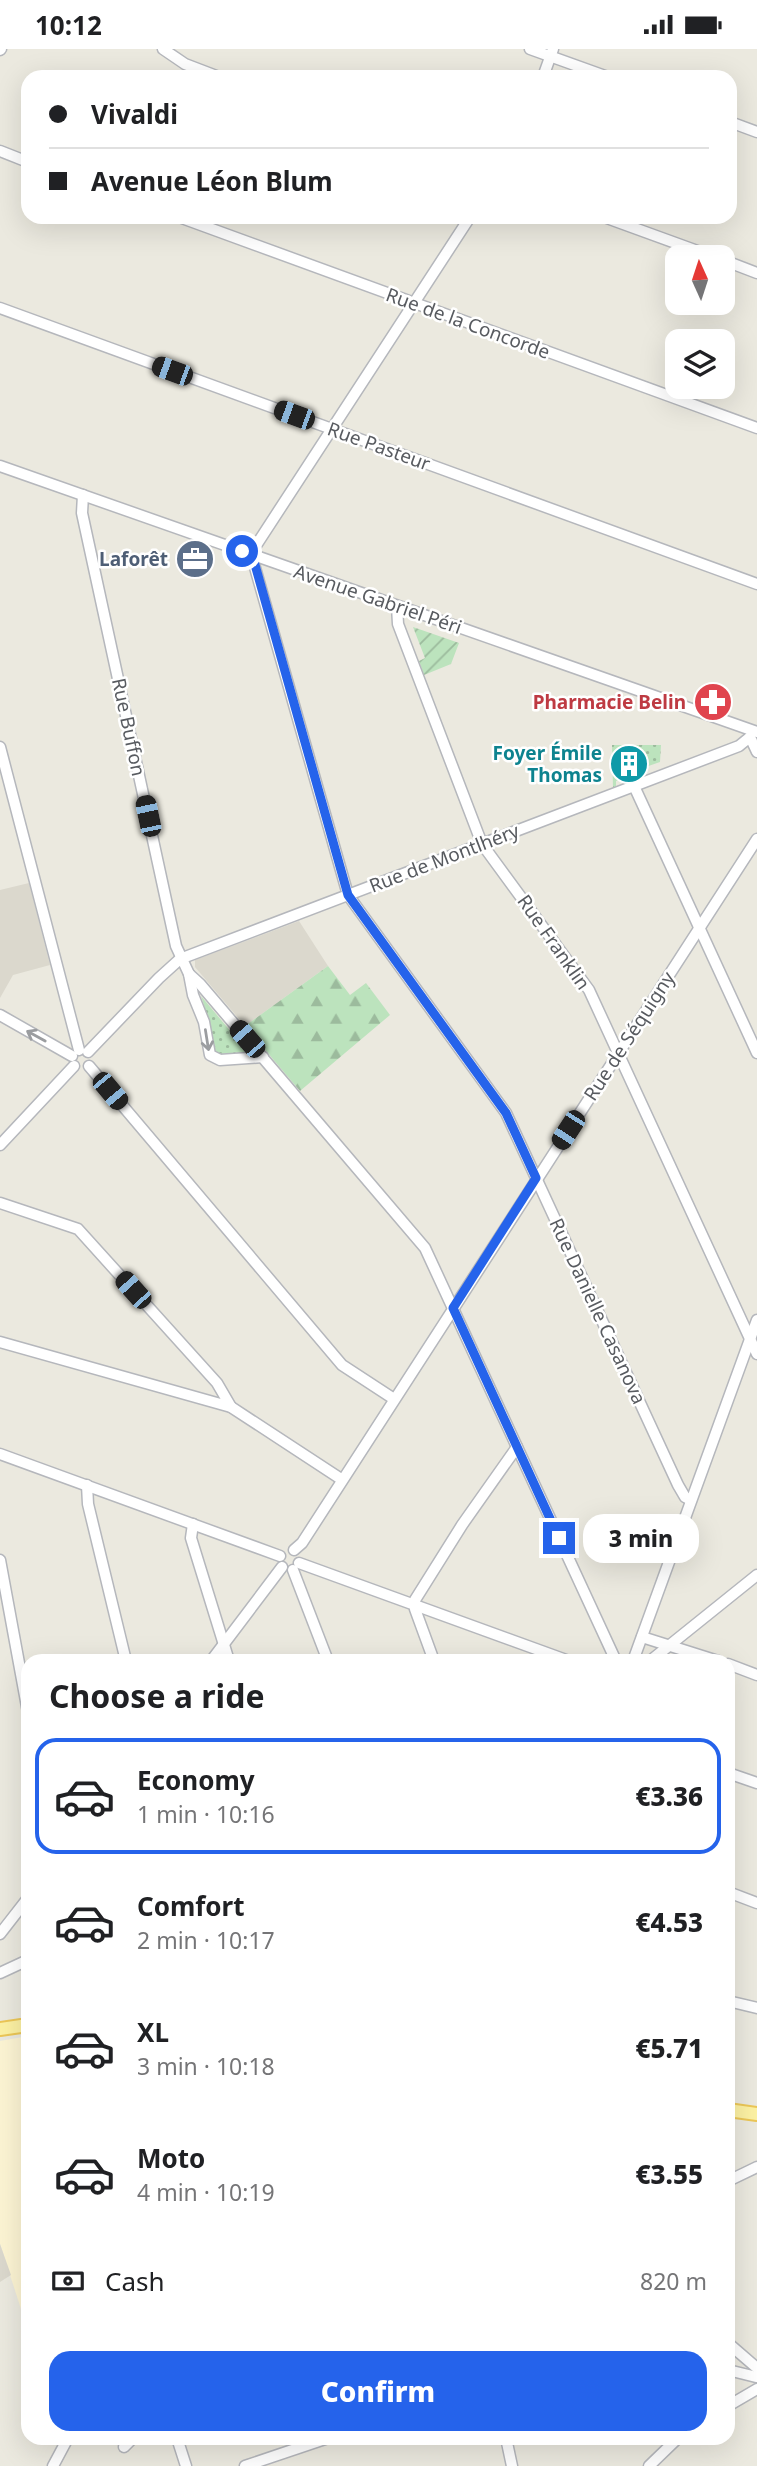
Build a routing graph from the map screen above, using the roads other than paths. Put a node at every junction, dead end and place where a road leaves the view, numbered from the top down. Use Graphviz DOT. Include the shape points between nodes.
graph roads {
  1 [pos="163,49"];
  2 [pos="530,49"];
  3 [pos="552,53"];
  4 [pos="201,70"];
  5 [pos="545,70"];
  6 [pos="592,70"];
  7 [pos="737,125"];
  8 [pos="757,132"];
  9 [pos="0,151"];
  10 [pos="21,159"];
  11 [pos="198,224"];
  12 [pos="465,224"];
  13 [pos="623,224"];
  14 [pos="681,245"];
  15 [pos="735,265"];
  16 [pos="757,273"];
  17 [pos="414,303"];
  18 [pos="0,308"];
  19 [pos="757,428"];
  20 [pos="331,429"];
  21 [pos="0,466"];
  22 [pos="83,495"];
  23 [pos="252,554"];
  24 [pos="757,584"];
  25 [pos="397,606"];
  26 [pos="753,733"];
  27 [pos="0,747"];
  28 [pos="757,752"];
  29 [pos="634,786"];
  30 [pos="757,839"];
  31 [pos="482,844"];
  32 [pos="348,895"];
  33 [pos="699,928"];
  34 [pos="180,959"];
  35 [pos="189,974"];
  36 [pos="0,1015"];
  37 [pos="618,1053"];
  38 [pos="757,1053"];
  39 [pos="78,1056"];
  40 [pos="263,1057"];
  41 [pos="0,1145"];
  42 [pos="536,1178"];
  43 [pos="0,1203"];
  44 [pos="453,1308"];
  45 [pos="757,1320"];
  46 [pos="750,1339"];
  47 [pos="0,1342"];
  48 [pos="757,1354"];
  49 [pos="394,1398"];
  50 [pos="231,1407"];
  51 [pos="517,1447"];
  52 [pos="0,1454"];
  53 [pos="341,1479"];
  54 [pos="87,1485"];
  55 [pos="691,1500"];
  56 [pos="193,1524"];
  57 [pos="294,1550"];
  58 [pos="280,1556"];
  59 [pos="0,1560"];
  60 [pos="296,1566"];
  61 [pos="282,1567"];
  62 [pos="757,1576"];
  63 [pos="414,1604"];
  64 [pos="642,1637"];
  65 [pos="224,1644"];
  66 [pos="670,1645"];
  67 [pos="124,1654"];
  68 [pos="216,1654"];
  69 [pos="227,1654"];
  70 [pos="326,1654"];
  71 [pos="432,1654"];
  72 [pos="550,1654"];
  73 [pos="613,1654"];
  74 [pos="636,1654"];
  75 [pos="659,1654"];
  76 [pos="697,1654"];
  77 [pos="735,1667"];
  78 [pos="21,1674"];
  79 [pos="757,1675"];
  80 [pos="735,1775"];
  81 [pos="757,1783"];
  82 [pos="735,1895"];
  83 [pos="757,1903"];
  84 [pos="21,1907"];
  85 [pos="0,1934"];
  86 [pos="21,1963"];
  87 [pos="0,1973"];
  88 [pos="735,2003"];
  89 [pos="757,2008"];
  90 [pos="21,2026"];
  91 [pos="0,2029"];
  92 [pos="21,2032"];
  93 [pos="0,2035"];
  94 [pos="735,2111"];
  95 [pos="757,2114"];
  96 [pos="757,2167"];
  97 [pos="735,2178"];
  98 [pos="735,2349"];
  99 [pos="757,2368"];
  100 [pos="735,2371"];
  101 [pos="757,2376"];
  102 [pos="757,2387"];
  103 [pos="735,2401"];
  104 [pos="64,2445"];
  105 [pos="127,2445"];
  106 [pos="179,2445"];
  107 [pos="307,2445"];
  108 [pos="508,2445"];
  109 [pos="671,2445"];
  110 [pos="124,2448"];
  111 [pos="53,2466"];
  112 [pos="186,2466"];
  113 [pos="245,2466"];
  114 [pos="512,2466"];
  115 [pos="649,2466"];
  1 -- 4 [label="street"];
  2 -- 3 [label="street"];
  3 -- 5 [label="street"];
  3 -- 6 [label="street"];
  7 -- 8 [label="street"];
  9 -- 10 [label="street"];
  11 -- 17 [label="street, Rue de la Concorde"];
  12 -- 17 [label="street"];
  13 -- 14 [label="street"];
  15 -- 16 [label="street"];
  17 -- 19 [label="street, Rue de la Concorde"];
  17 -- 20 [label="street"];
  18 -- 20 [label="street, Rue Pasteur"];
  20 -- 23 [label="street"];
  20 -- 24 [label="street, Rue Pasteur"];
  21 -- 22 [label="street, Avenue Gabriel Péri"];
  22 -- 23 [label="street, Avenue Gabriel Péri"];
  22 -- 34 [label="street, Rue Buffon" via="82,513"];
  23 -- 25 [label="street, Avenue Gabriel Péri"];
  23 -- 32 [label="street, Rue Danielle Casanova"];
  25 -- 26 [label="street, Avenue Gabriel Péri"];
  25 -- 31 [label="street, Rue Franklin" via="398,624"];
  26 -- 28 [label="street"];
  26 -- 29 [label="street, Rue de Montlhéry" via="739,746"];
  27 -- 39 [label="street"];
  29 -- 31 [label="street, Rue de Montlhéry"];
  29 -- 33 [label="street"];
  30 -- 33 [label="street, Rue de Séquigny"];
  31 -- 32 [label="street, Rue de Montlhéry"];
  31 -- 37 [label="street, Rue Franklin" via="584,982"];
  32 -- 34 [label="street, Rue de Montlhéry"];
  32 -- 42 [label="street, Rue Danielle Casanova" via="506,1113"];
  33 -- 37 [label="street, Rue de Séquigny"];
  33 -- 38 [label="street"];
  34 -- 35 [label="street, Rue Buffon"];
  34 -- 39 [label="street, Rue de Montlhéry"];
  35 -- 40 [label="street"];
  35 -- 40 [label="street, one-way" via="210,1055 220,1061"];
  39 -- 36 [label="street, one-way"];
  37 -- 42 [label="street, Rue de Séquigny"];
  37 -- 46 [label="street, Rue Franklin"];
  39 -- 41 [label="street, Rue de Montlhéry"];
  39 -- 49 [label="street" via="81,1069 89,1066 342,1365"];
  40 -- 44 [label="street" via="417,1237"];
  42 -- 44 [label="street, Rue de Séquigny"];
  42 -- 55 [label="street, Rue Danielle Casanova" via="678,1485"];
  43 -- 50 [label="street" via="78,1229 217,1383"];
  44 -- 49 [label="street, Rue de Séquigny"];
  44 -- 51 [label="street"];
  45 -- 46 [label="street"];
  46 -- 48 [label="street, Rue Franklin"];
  46 -- 55 [label="street"];
  47 -- 50 [label="street"];
  49 -- 53 [label="street, Rue de Séquigny"];
  50 -- 53 [label="street"];
  51 -- 63 [label="street"];
  51 -- 73 [label="street"];
  52 -- 54 [label="street"];
  53 -- 57 [label="street, Rue de Séquigny"];
  54 -- 56 [label="street"];
  54 -- 67 [label="street"];
  55 -- 64 [label="street"];
  56 -- 58 [label="street"];
  56 -- 65 [label="street" via="191,1538"];
  57 -- 58 [label="street"];
  57 -- 60 [label="street" via="299,1556"];
  58 -- 61 [label="street"];
  59 -- 78 [label="street"];
  60 -- 61 [label="street"];
  60 -- 63 [label="street"];
  60 -- 70 [label="street"];
  61 -- 65 [label="street"];
  62 -- 66 [label="street"];
  63 -- 71 [label="street"];
  63 -- 72 [label="street"];
  64 -- 66 [label="street"];
  64 -- 74 [label="street"];
  65 -- 68 [label="street"];
  65 -- 69 [label="street"];
  66 -- 75 [label="street"];
  66 -- 76 [label="street"];
  77 -- 79 [label="street"];
  80 -- 81 [label="street"];
  82 -- 83 [label="street"];
  84 -- 85 [label="street"];
  86 -- 87 [label="street"];
  88 -- 89 [label="street"];
  90 -- 91 [label="main road"];
  92 -- 93 [label="main road"];
  94 -- 95 [label="main road"];
  96 -- 97 [label="street"];
  98 -- 99 [label="street"];
  100 -- 101 [label="street"];
  101 -- 102 [label="street"];
  102 -- 103 [label="street"];
  104 -- 111 [label="street"];
  105 -- 110 [label="street"];
  106 -- 112 [label="street"];
  107 -- 113 [label="street"];
  108 -- 114 [label="street"];
  109 -- 115 [label="street"];
}
